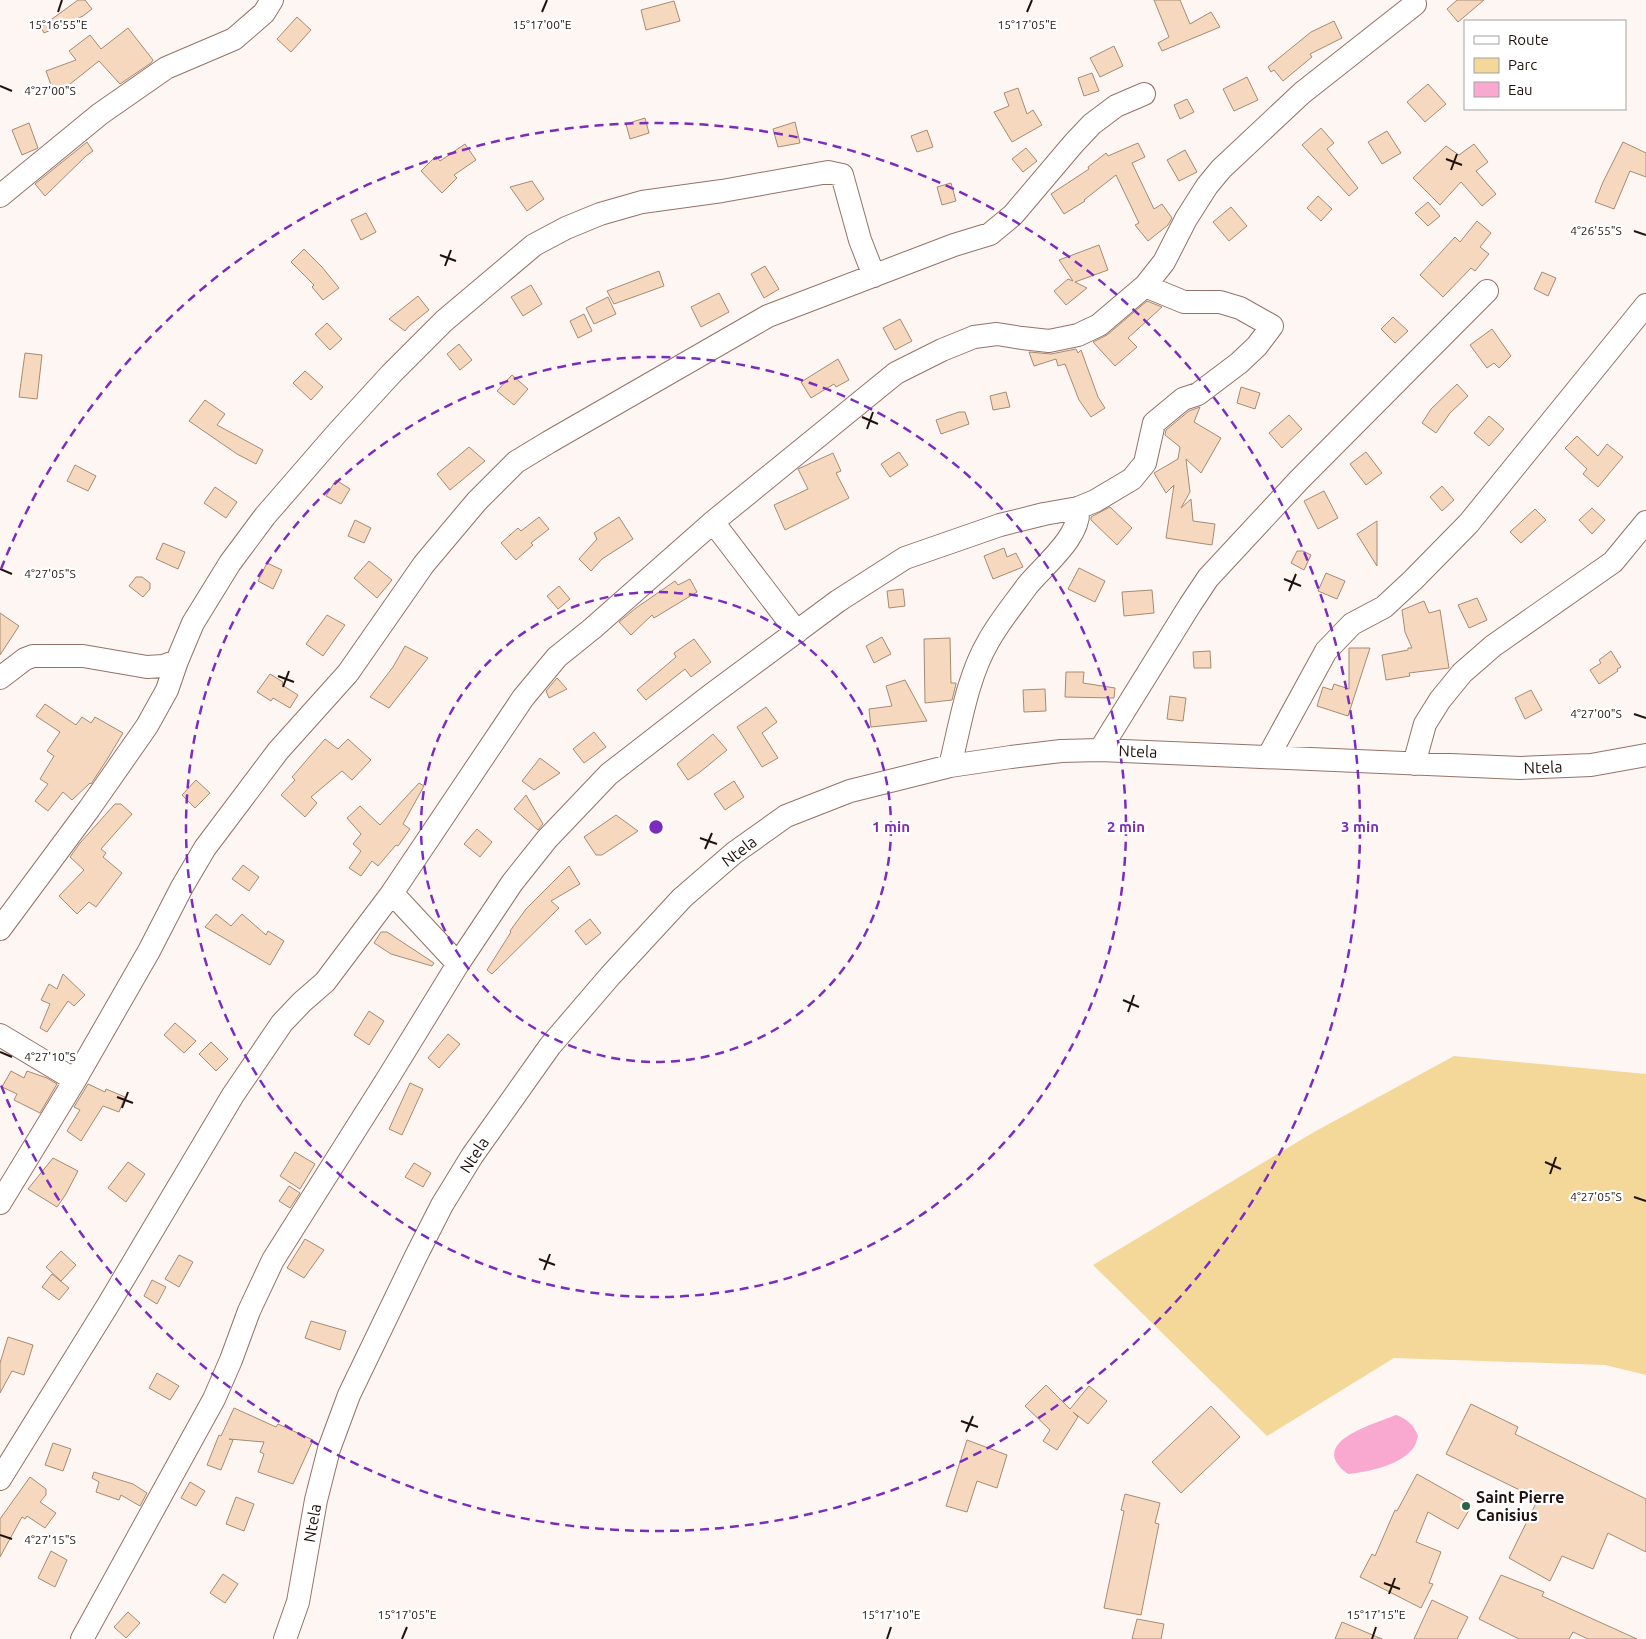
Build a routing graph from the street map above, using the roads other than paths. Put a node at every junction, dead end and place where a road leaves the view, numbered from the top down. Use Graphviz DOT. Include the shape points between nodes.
graph roads {
  1 [pos="272,0"];
  2 [pos="1415,4"];
  3 [pos="1144,94"];
  4 [pos="0,196"];
  5 [pos="874,276"];
  6 [pos="1145,286"];
  7 [pos="1487,291"];
  8 [pos="1646,305"];
  9 [pos="1078,508"];
  10 [pos="713,522"];
  11 [pos="1646,522"];
  12 [pos="797,632"];
  13 [pos="177,662"];
  14 [pos="0,678"];
  15 [pos="1100,750"];
  16 [pos="1646,755"];
  17 [pos="1268,756"];
  18 [pos="1414,764"];
  19 [pos="950,766"];
  20 [pos="392,893"];
  21 [pos="0,929"];
  22 [pos="458,964"];
  23 [pos="0,1035"];
  24 [pos="75,1080"];
  25 [pos="0,1203"];
  26 [pos="0,1479"];
  27 [pos="82,1639"];
  28 [pos="285,1639"];
  1 -- 4 [label="street" via="264,13 234,39 166,68 100,114"];
  2 -- 6 [label="street" via="1302,93 1221,169 1186,218 1164,262"];
  3 -- 5 [label="street" via="1116,106 1092,124 1013,216 990,234 954,244"];
  5 -- 13 [label="street" via="842,175 828,172 642,202 600,214 534,245 444,321 391,374 265,516 230,563 193,623"];
  5 -- 24 [label="street" via="768,316 516,462 477,501 424,564 348,673 278,751 205,848"];
  6 -- 9 [label="street" via="1184,302 1220,302 1240,308 1272,326 1239,362 1198,394 1183,399 1154,423 1145,464 1132,479"];
  6 -- 10 [label="street" via="1099,325 1078,335 1049,341 997,334 974,336 896,373"];
  7 -- 15 [label="street" via="1299,480 1208,578"];
  8 -- 17 [label="street" via="1469,522 1384,607 1352,624 1326,651"];
  9 -- 12 [label="street" via="1000,526 905,558 868,580"];
  9 -- 19 [label="street" via="1079,515 1070,535 1029,584 987,643 972,681"];
  10 -- 12 [label="street"];
  10 -- 20 [label="street" via="557,656 523,698"];
  11 -- 18 [label="street" via="1613,562 1493,646 1462,672 1425,724"];
  12 -- 22 [label="street" via="608,774 547,839 512,883"];
  13 -- 14 [label="street" via="147,667 84,656 33,656 25,658"];
  13 -- 21 [label="street" via="167,690 147,726"];
  15 -- 17 [label="street, Ntela"];
  15 -- 19 [label="street, Ntela" via="1036,754"];
  16 -- 18 [label="street, Ntela" via="1591,765 1520,768"];
  17 -- 18 [label="street, Ntela"];
  19 -- 28 [label="street, Ntela" via="850,791 786,816 741,848 682,898 550,1046 472,1156 442,1205 350,1395 329,1449 316,1500 298,1602"];
  20 -- 22 [label="street"];
  20 -- 26 [label="street" via="326,982 282,1023 233,1095"];
  22 -- 27 [label="street" via="273,1260 248,1311 214,1398"];
  23 -- 24 [label="street"];
  24 -- 25 [label="street"];
}
